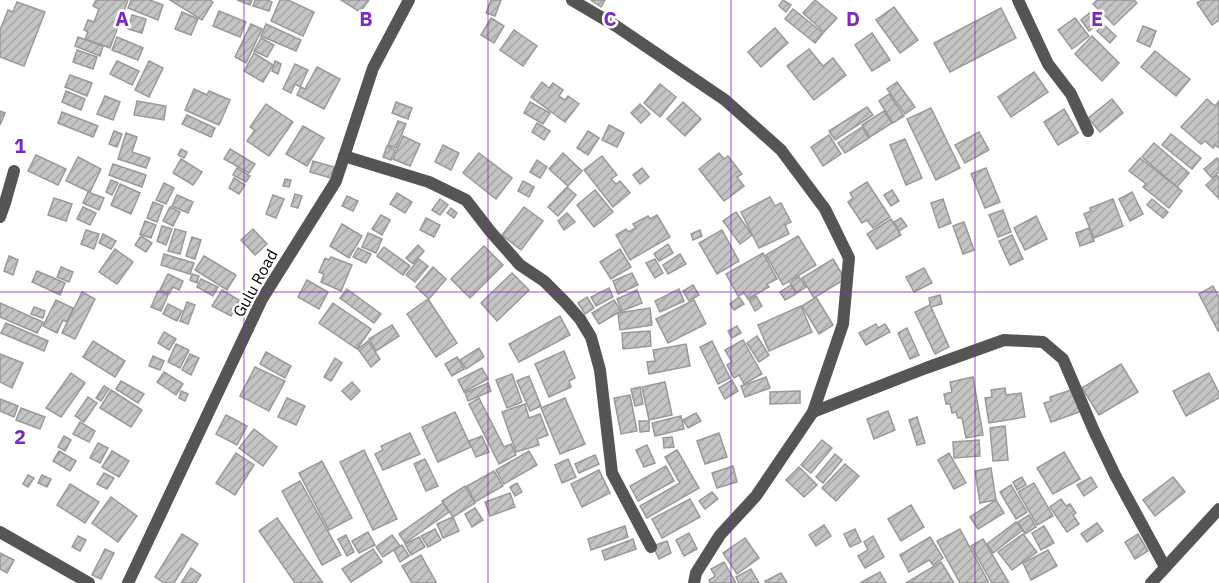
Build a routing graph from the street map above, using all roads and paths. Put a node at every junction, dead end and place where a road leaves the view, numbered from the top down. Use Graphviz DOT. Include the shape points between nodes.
graph roads {
  1 [pos="409,0"];
  2 [pos="572,0"];
  3 [pos="1018,0"];
  4 [pos="1088,131"];
  5 [pos="344,156"];
  6 [pos="14,171"];
  7 [pos="0,217"];
  8 [pos="813,412"];
  9 [pos="1219,508"];
  10 [pos="0,532"];
  11 [pos="651,547"];
  12 [pos="1165,567"];
  13 [pos="89,583"];
  14 [pos="128,583"];
  15 [pos="694,583"];
  16 [pos="1151,583"];
  1 -- 5 [label="street, Gulu Road" via="373,68"];
  2 -- 8 [label="street" via="724,100 781,150 825,209 849,258 843,324"];
  3 -- 4 [label="street" via="1048,64 1071,94"];
  5 -- 11 [label="street" via="429,182 466,200 520,265 544,281 580,319 591,337 600,370 612,472"];
  5 -- 14 [label="street, Gulu Road" via="336,181 262,300"];
  6 -- 7 [label="street"];
  8 -- 12 [label="street" via="1004,340 1043,342 1063,359 1115,475"];
  8 -- 15 [label="street" via="756,496 720,535 696,573"];
  9 -- 12 [label="street"];
  10 -- 13 [label="street"];
  12 -- 16 [label="street"];
}
